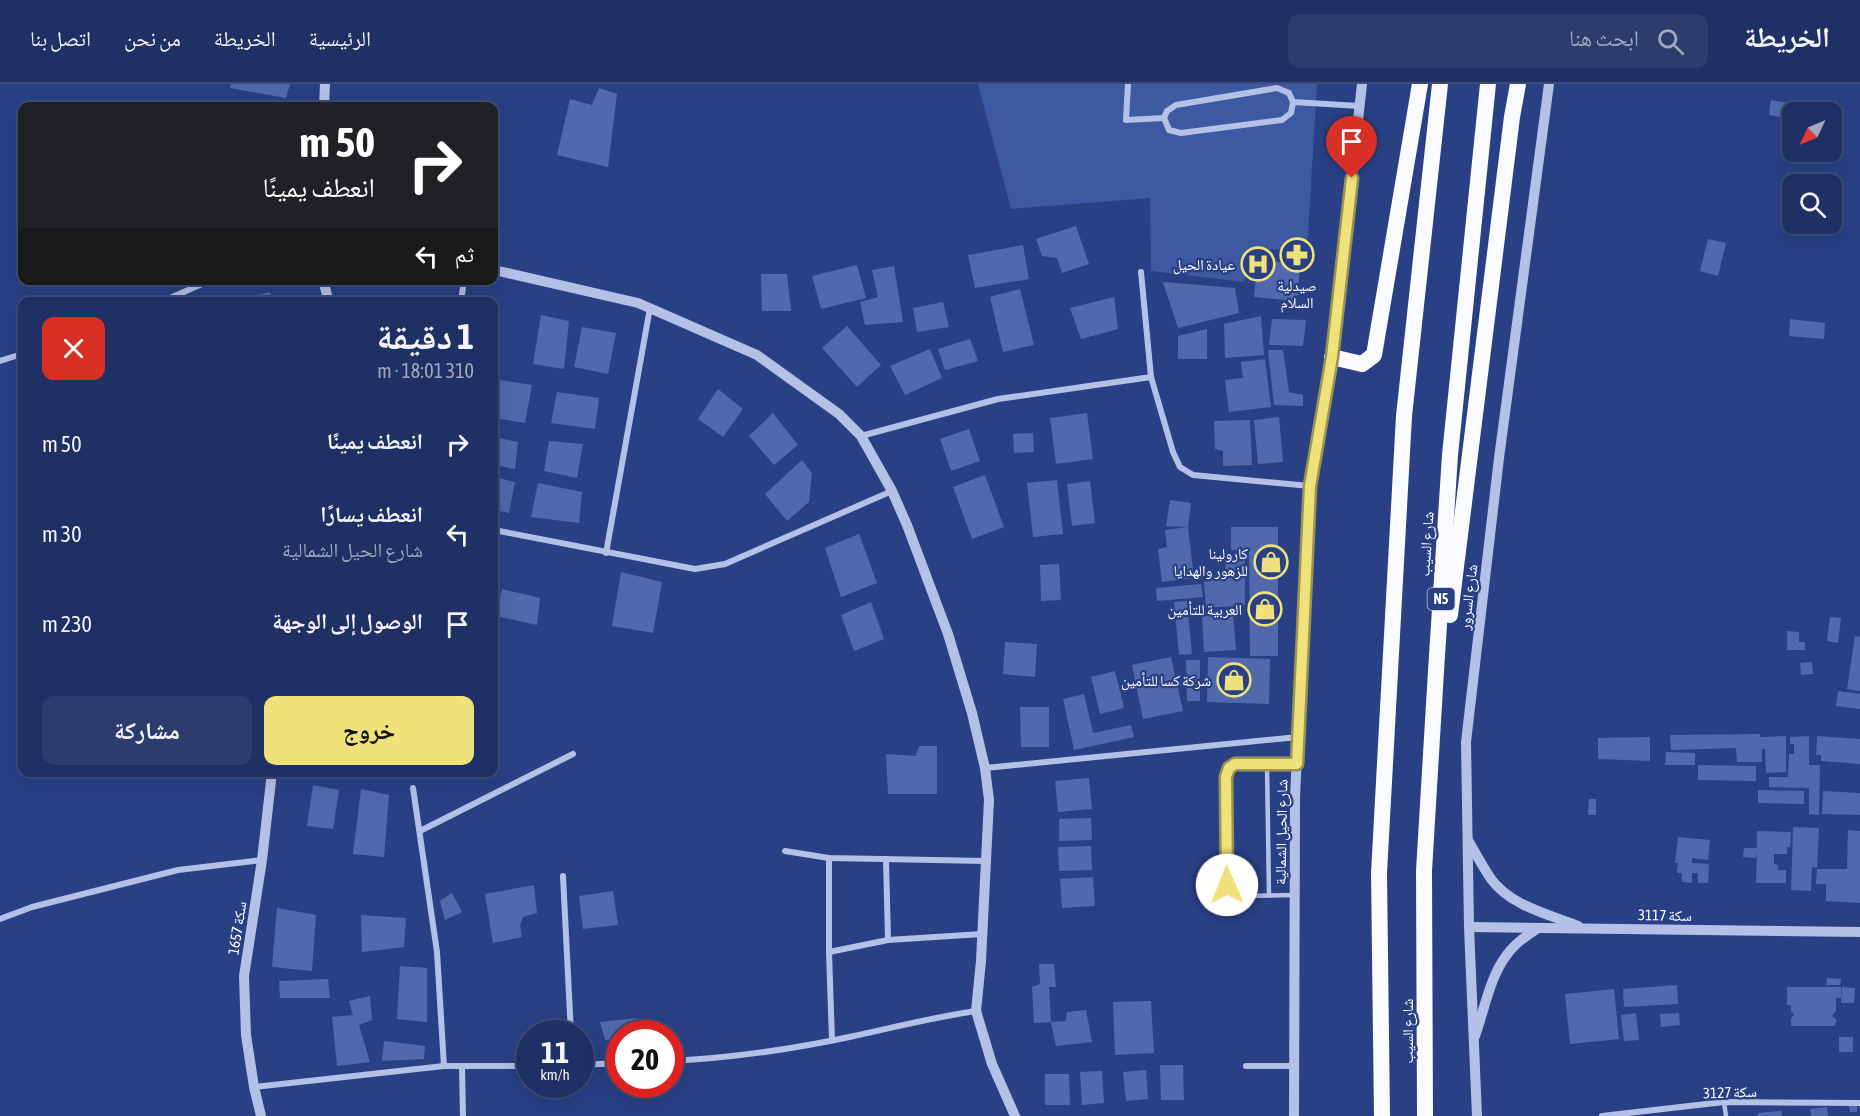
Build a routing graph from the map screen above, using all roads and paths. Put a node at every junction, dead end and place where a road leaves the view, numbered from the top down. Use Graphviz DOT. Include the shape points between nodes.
graph roads {
  1 [pos="325,84"];
  2 [pos="1128,84"];
  3 [pos="1362,84"];
  4 [pos="1420,84"];
  5 [pos="1440,84"];
  6 [pos="1488,84"];
  7 [pos="1518,84"];
  8 [pos="1549,84"];
  9 [pos="324,102"];
  10 [pos="1293,102"];
  11 [pos="1360,106"];
  12 [pos="1164,118"];
  13 [pos="498,271"];
  14 [pos="1141,272"];
  15 [pos="199,285"];
  16 [pos="172,297"];
  17 [pos="650,308"];
  18 [pos="18,355"];
  19 [pos="1332,357"];
  20 [pos="0,361"];
  21 [pos="1151,377"];
  22 [pos="861,436"];
  23 [pos="1310,486"];
  24 [pos="892,491"];
  25 [pos="498,531"];
  26 [pos="606,553"];
  27 [pos="1436,671"];
  28 [pos="1298,737"];
  29 [pos="573,754"];
  30 [pos="1267,764"];
  31 [pos="1297,764"];
  32 [pos="986,768"];
  33 [pos="271,777"];
  34 [pos="413,788"];
  35 [pos="420,831"];
  36 [pos="1467,839"];
  37 [pos="784,851"];
  38 [pos="829,858"];
  39 [pos="886,859"];
  40 [pos="262,860"];
  41 [pos="986,861"];
  42 [pos="563,876"];
  43 [pos="1295,895"];
  44 [pos="1269,896"];
  45 [pos="0,919"];
  46 [pos="1469,927"];
  47 [pos="1538,928"];
  48 [pos="1584,928"];
  49 [pos="1860,932"];
  50 [pos="982,934"];
  51 [pos="888,940"];
  52 [pos="829,952"];
  53 [pos="976,1011"];
  54 [pos="570,1020"];
  55 [pos="832,1040"];
  56 [pos="1473,1042"];
  57 [pos="684,1060"];
  58 [pos="444,1066"];
  59 [pos="462,1066"];
  60 [pos="516,1066"];
  61 [pos="1246,1066"];
  62 [pos="1295,1066"];
  63 [pos="254,1088"];
  64 [pos="1724,1102"];
  65 [pos="1860,1103"];
  66 [pos="261,1116"];
  67 [pos="463,1116"];
  68 [pos="1015,1116"];
  69 [pos="1294,1116"];
  70 [pos="1383,1116"];
  71 [pos="1425,1116"];
  72 [pos="1477,1116"];
  73 [pos="1602,1116"];
  74 [pos="1726,1116"];
  1 -- 9 [label="street"];
  2 -- 12 [label="street" via="1126,120"];
  3 -- 11 [label="street, شارع الحيل الشمالية"];
  4 -- 19 [label="highway" via="1374,355 1362,364"];
  5 -- 70 [label="highway, شارع السيب" via="1404,416 1381,826"];
  6 -- 27 [label="highway, شارع السيب / N5" via="1450,455"];
  7 -- 27 [label="highway" via="1446,647"];
  8 -- 36 [label="street, شارع السرور" via="1466,742"];
  10 -- 11 [label="street"];
  10 -- 12 [label="street" via="1289,93 1277,88 1176,105"];
  10 -- 12 [label="street" via="1291,113 1281,120 1181,133 1169,130"];
  11 -- 19 [label="street, شارع الحيل الشمالية"];
  13 -- 17 [label="street"];
  14 -- 21 [label="street"];
  15 -- 16 [label="street"];
  17 -- 22 [label="street" via="757,356 839,414"];
  17 -- 26 [label="street"];
  18 -- 20 [label="street"];
  19 -- 23 [label="street, شارع الحيل الشمالية"];
  21 -- 22 [label="street" via="999,399"];
  21 -- 23 [label="street" via="1173,452 1180,467 1192,476"];
  22 -- 24 [label="street"];
  23 -- 28 [label="street, شارع الحيل الشمالية"];
  24 -- 26 [label="street" via="710,568 695,569"];
  24 -- 32 [label="street" via="948,634"];
  25 -- 26 [label="street"];
  27 -- 71 [label="highway, شارع السيب / N5" via="1424,871"];
  28 -- 31 [label="street, شارع الحيل الشمالية"];
  28 -- 32 [label="street"];
  29 -- 35 [label="street"];
  30 -- 31 [label="lane"];
  30 -- 44 [label="lane"];
  30 -- 44 [label="lane" via="1235,764 1226,777 1227,885 1242,896"];
  31 -- 43 [label="street, شارع الحيل الشمالية"];
  32 -- 41 [label="street"];
  33 -- 40 [label="street, سكة 1657"];
  34 -- 35 [label="street"];
  35 -- 58 [label="street" via="437,952"];
  36 -- 46 [label="street, شارع السرور"];
  36 -- 48 [label="street" via="1492,880 1513,898 1542,914"];
  37 -- 38 [label="street"];
  38 -- 39 [label="street"];
  38 -- 52 [label="street"];
  39 -- 41 [label="street"];
  39 -- 51 [label="street"];
  40 -- 45 [label="street" via="178,870 32,907"];
  40 -- 63 [label="street, سكة 1657" via="244,976 246,1035"];
  41 -- 50 [label="street"];
  42 -- 54 [label="street"];
  43 -- 44 [label="lane"];
  43 -- 62 [label="street, شارع الحيل الشمالية"];
  46 -- 47 [label="street, سكة 3117"];
  46 -- 56 [label="street, شارع السرور"];
  47 -- 48 [label="street, سكة 3117"];
  47 -- 56 [label="street" via="1520,940 1496,972"];
  48 -- 49 [label="street, سكة 3117"];
  50 -- 51 [label="street"];
  50 -- 53 [label="street"];
  51 -- 52 [label="street"];
  52 -- 55 [label="street"];
  53 -- 55 [label="street"];
  53 -- 68 [label="street" via="992,1064"];
  55 -- 57 [label="street"];
  56 -- 72 [label="street, شارع السرور"];
  58 -- 59 [label="street"];
  58 -- 63 [label="street"];
  59 -- 60 [label="street"];
  59 -- 67 [label="street"];
  61 -- 62 [label="street"];
  62 -- 69 [label="street, شارع الحيل الشمالية"];
  63 -- 66 [label="street, سكة 1657"];
  64 -- 65 [label="street, سكة 3127"];
  64 -- 73 [label="street, سكة 3127"];
  64 -- 74 [label="lane"];
}
